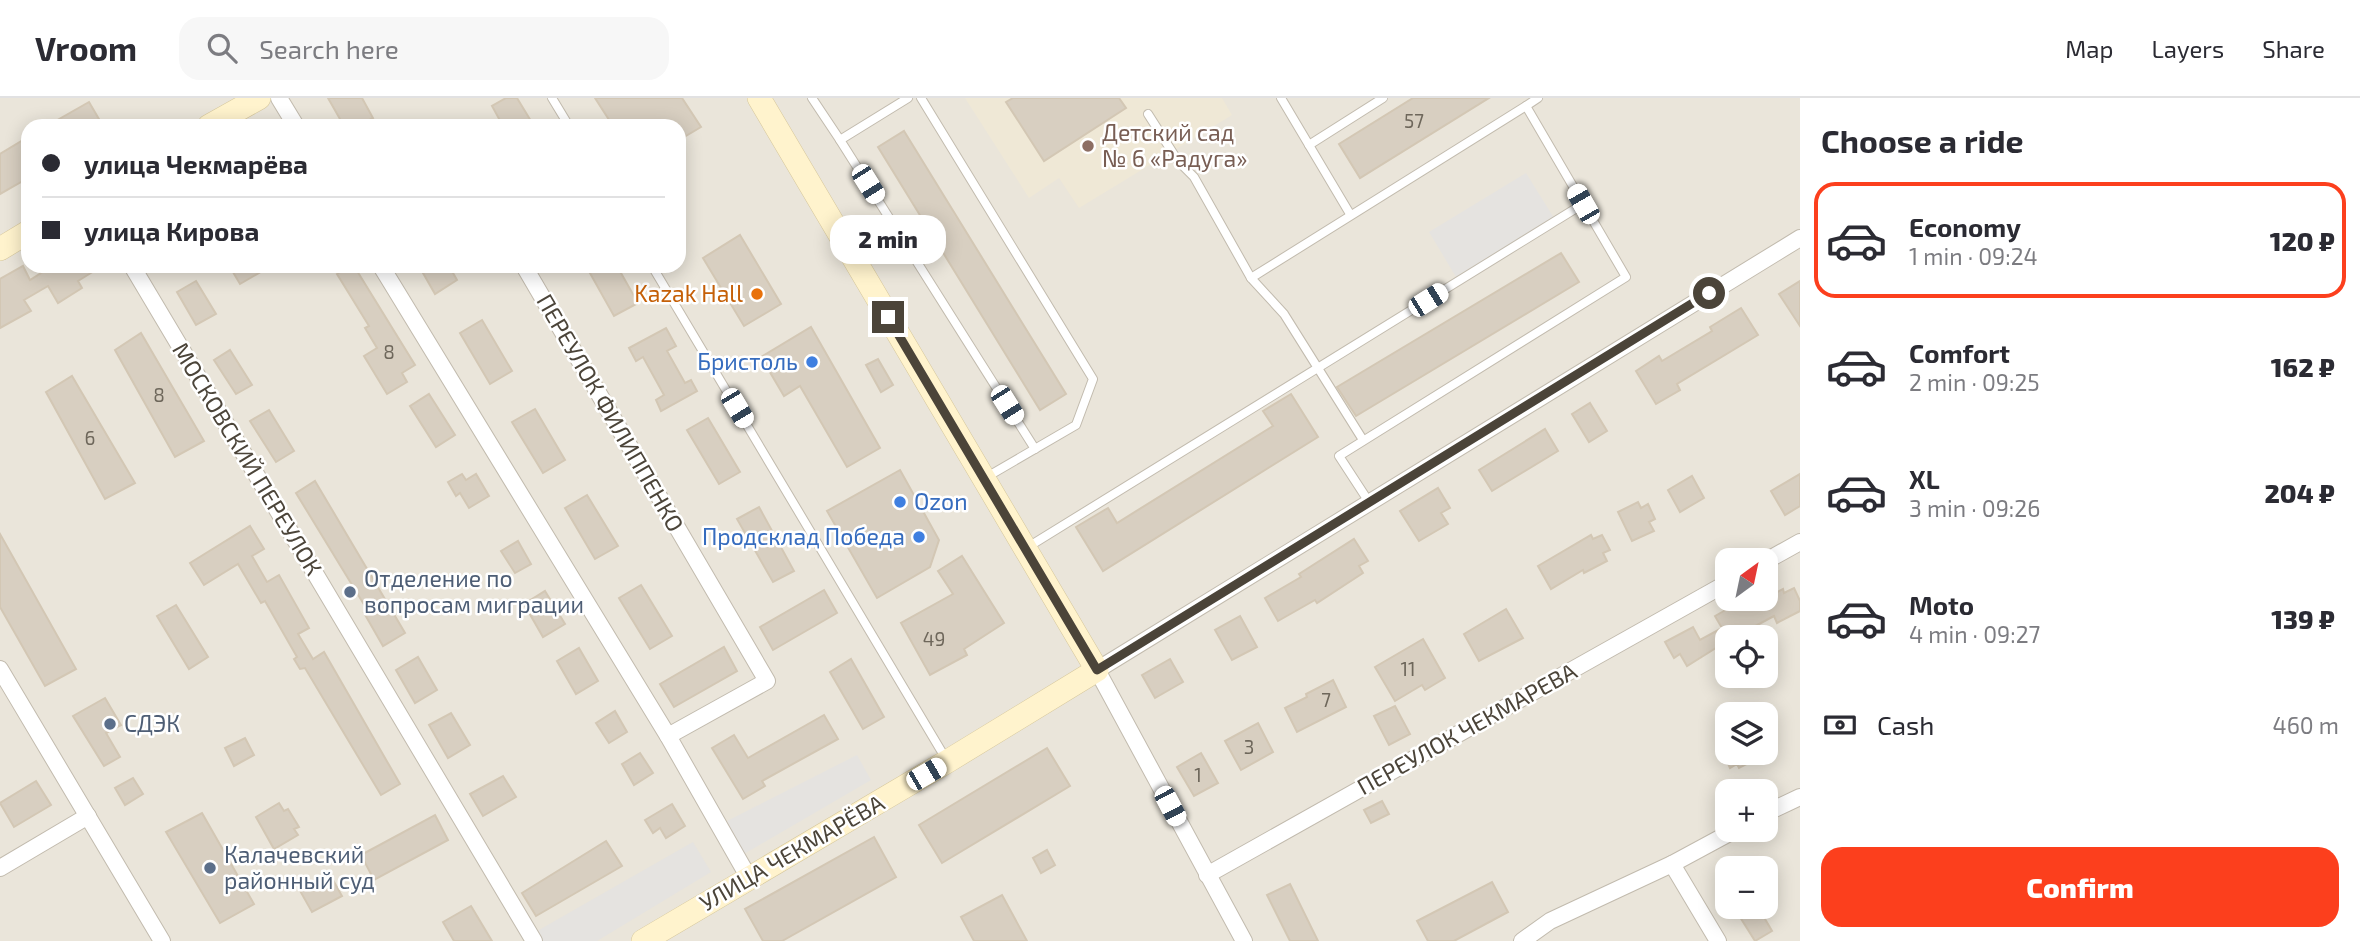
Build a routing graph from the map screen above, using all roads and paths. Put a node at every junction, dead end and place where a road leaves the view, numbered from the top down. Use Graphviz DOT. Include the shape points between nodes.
graph roads {
  1 [pos="259,98"];
  2 [pos="279,98"];
  3 [pos="552,98"];
  4 [pos="759,98"];
  5 [pos="812,98"];
  6 [pos="908,98"];
  7 [pos="921,98"];
  8 [pos="1280,98"];
  9 [pos="1383,98"];
  10 [pos="1538,98"];
  11 [pos="1526,106"];
  12 [pos="1148,114"];
  13 [pos="222,119"];
  14 [pos="292,119"];
  15 [pos="565,119"];
  16 [pos="840,140"];
  17 [pos="1309,145"];
  18 [pos="1583,204"];
  19 [pos="1350,214"];
  20 [pos="21,236"];
  21 [pos="1800,238"];
  22 [pos="0,249"];
  23 [pos="136,273"];
  24 [pos="385,273"];
  25 [pos="528,273"];
  26 [pos="656,273"];
  27 [pos="1251,278"];
  28 [pos="1318,368"];
  29 [pos="1363,440"];
  30 [pos="1035,449"];
  31 [pos="984,478"];
  32 [pos="1369,502"];
  33 [pos="1800,542"];
  34 [pos="1025,548"];
  35 [pos="1778,554"];
  36 [pos="1715,590"];
  37 [pos="0,670"];
  38 [pos="1097,670"];
  39 [pos="668,736"];
  40 [pos="948,761"];
  41 [pos="1800,797"];
  42 [pos="1778,807"];
  43 [pos="88,816"];
  44 [pos="1715,841"];
  45 [pos="1672,864"];
  46 [pos="0,869"];
  47 [pos="1207,875"];
  48 [pos="749,878"];
  49 [pos="162,941"];
  50 [pos="534,941"];
  51 [pos="643,941"];
  52 [pos="1244,941"];
  53 [pos="1522,941"];
  54 [pos="1718,941"];
  1 -- 13 [label="street"];
  2 -- 14 [label="street"];
  3 -- 15 [label="lane"];
  4 -- 31 [label="street"];
  5 -- 16 [label="lane"];
  6 -- 16 [label="lane"];
  7 -- 30 [label="lane" via="1093,379 1076,425"];
  8 -- 17 [label="lane"];
  9 -- 17 [label="lane"];
  10 -- 11 [label="lane"];
  11 -- 18 [label="lane"];
  11 -- 19 [label="lane"];
  12 -- 27 [label="lane" via="1194,177"];
  16 -- 30 [label="lane"];
  17 -- 19 [label="lane"];
  18 -- 28 [label="lane"];
  18 -- 29 [label="lane" via="1626,277"];
  19 -- 27 [label="lane"];
  20 -- 22 [label="street"];
  21 -- 32 [label="street, УЛИЦА ЧЕКМАРЁВА"];
  23 -- 50 [label="street, МОСКОВСКИЙ ПЕРЕУЛОК"];
  24 -- 39 [label="street"];
  25 -- 39 [label="street, ПЕРЕУЛОК ФИЛИППЕНКО" via="767,681"];
  26 -- 40 [label="lane"];
  27 -- 28 [label="lane" via="1284,314"];
  28 -- 29 [label="lane"];
  28 -- 34 [label="lane"];
  29 -- 32 [label="lane" via="1339,456"];
  30 -- 31 [label="lane"];
  31 -- 34 [label="street"];
  32 -- 38 [label="street, УЛИЦА ЧЕКМАРЁВА"];
  33 -- 35 [label="street"];
  34 -- 38 [label="street"];
  36 -- 47 [label="street, ПЕРЕУЛОК ЧЕКМАРЕВА"];
  37 -- 43 [label="street"];
  38 -- 40 [label="street, УЛИЦА ЧЕКМАРЁВА"];
  38 -- 47 [label="street"];
  39 -- 48 [label="street"];
  40 -- 48 [label="street, УЛИЦА ЧЕКМАРЁВА"];
  41 -- 42 [label="street"];
  43 -- 46 [label="street"];
  43 -- 49 [label="street"];
  44 -- 45 [label="street"];
  45 -- 53 [label="street" via="1550,921"];
  45 -- 54 [label="street"];
  47 -- 52 [label="street"];
  48 -- 51 [label="street, УЛИЦА ЧЕКМАРЁВА"];
}
